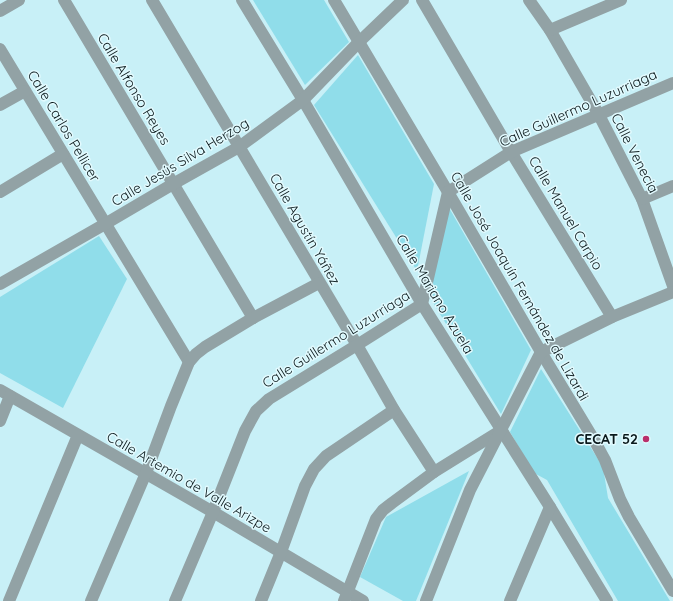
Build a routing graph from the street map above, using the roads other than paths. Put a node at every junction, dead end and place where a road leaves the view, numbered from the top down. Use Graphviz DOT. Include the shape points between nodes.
graph roads {
  1 [pos="20,0"];
  2 [pos="64,0"];
  3 [pos="152,0"];
  4 [pos="242,0"];
  5 [pos="334,0"];
  6 [pos="403,0"];
  7 [pos="422,0"];
  8 [pos="529,0"];
  9 [pos="621,0"];
  10 [pos="0,11"];
  11 [pos="550,30"];
  12 [pos="358,42"];
  13 [pos="0,49"];
  14 [pos="673,83"];
  15 [pos="25,91"];
  16 [pos="303,100"];
  17 [pos="0,106"];
  18 [pos="599,115"];
  19 [pos="239,147"];
  20 [pos="511,152"];
  21 [pos="62,154"];
  22 [pos="173,184"];
  23 [pos="673,186"];
  24 [pos="0,192"];
  25 [pos="448,192"];
  26 [pos="642,199"];
  27 [pos="105,224"];
  28 [pos="319,283"];
  29 [pos="0,284"];
  30 [pos="673,286"];
  31 [pos="673,292"];
  32 [pos="422,304"];
  33 [pos="612,317"];
  34 [pos="253,318"];
  35 [pos="357,345"];
  36 [pos="541,352"];
  37 [pos="189,362"];
  38 [pos="5,393"];
  39 [pos="394,410"];
  40 [pos="0,420"];
  41 [pos="501,430"];
  42 [pos="78,435"];
  43 [pos="434,472"];
  44 [pos="146,473"];
  45 [pos="550,507"];
  46 [pos="213,512"];
  47 [pos="281,552"];
  48 [pos="673,591"];
  49 [pos="346,597"];
  50 [pos="514,598"];
  51 [pos="9,601"];
  52 [pos="91,601"];
  53 [pos="175,601"];
  54 [pos="261,601"];
  55 [pos="363,601"];
  56 [pos="426,601"];
  57 [pos="607,601"];
  1 -- 10 [label="street"];
  2 -- 22 [label="street, Calle Alfonso Reyes"];
  3 -- 19 [label="street, Calle Agustín Yáñez"];
  4 -- 16 [label="street, Calle Mariano Azuela"];
  5 -- 12 [label="street, Calle José Joaquín Fernández de Lizardi"];
  6 -- 12 [label="street, Calle Jesús Silva Herzog"];
  7 -- 20 [label="street, Calle Manuel Carpio"];
  8 -- 11 [label="street, Calle Venecia"];
  9 -- 11 [label="street"];
  11 -- 18 [label="street, Calle Venecia"];
  12 -- 16 [label="street, Calle Jesús Silva Herzog"];
  12 -- 25 [label="street, Calle José Joaquín Fernández de Lizardi"];
  13 -- 15 [label="street, Calle Carlos Pellicer"];
  14 -- 18 [label="street, Calle Guillermo Luzurriaga"];
  15 -- 17 [label="street"];
  15 -- 21 [label="street, Calle Carlos Pellicer"];
  16 -- 19 [label="street, Calle Jesús Silva Herzog"];
  16 -- 32 [label="street, Calle Mariano Azuela"];
  18 -- 20 [label="street, Calle Guillermo Luzurriaga"];
  18 -- 26 [label="street, Calle Venecia"];
  19 -- 22 [label="street, Calle Jesús Silva Herzog"];
  19 -- 28 [label="street, Calle Agustín Yáñez"];
  20 -- 25 [label="street, Calle Guillermo Luzurriaga"];
  20 -- 33 [label="street, Calle Manuel Carpio"];
  21 -- 24 [label="street"];
  21 -- 27 [label="street, Calle Carlos Pellicer"];
  22 -- 27 [label="street, Calle Jesús Silva Herzog"];
  22 -- 34 [label="street, Calle Alfonso Reyes"];
  23 -- 26 [label="street"];
  25 -- 32 [label="street, Calle Guillermo Luzurriaga"];
  25 -- 36 [label="street, Calle José Joaquín Fernández de Lizardi"];
  26 -- 30 [label="street, Calle Venecia"];
  27 -- 29 [label="street, Calle Jesús Silva Herzog"];
  27 -- 37 [label="street, Calle Carlos Pellicer"];
  28 -- 34 [label="street"];
  28 -- 35 [label="street, Calle Agustín Yáñez"];
  31 -- 33 [label="street"];
  32 -- 35 [label="street, Calle Guillermo Luzurriaga"];
  32 -- 41 [label="street, Calle Mariano Azuela"];
  33 -- 36 [label="street"];
  34 -- 37 [label="street" via="205,347"];
  35 -- 39 [label="street, Calle Agustín Yáñez"];
  35 -- 46 [label="street, Calle Guillermo Luzurriaga" via="268,399 256,411 245,430"];
  36 -- 41 [label="street"];
  36 -- 48 [label="street, Calle José Joaquín Fernández de Lizardi" via="593,438 629,517"];
  37 -- 44 [label="street"];
  38 -- 40 [label="street"];
  38 -- 42 [label="street, Calle Artemio de Valle Arizpe"];
  39 -- 43 [label="street, Calle Agustín Yáñez"];
  39 -- 47 [label="street" via="326,456 314,469 305,486"];
  41 -- 43 [label="street"];
  41 -- 45 [label="street, Calle Mariano Azuela"];
  41 -- 56 [label="street" via="470,490"];
  42 -- 44 [label="street, Calle Artemio de Valle Arizpe"];
  42 -- 51 [label="street"];
  43 -- 49 [label="street" via="383,510 376,519"];
  44 -- 46 [label="street, Calle Artemio de Valle Arizpe"];
  44 -- 52 [label="street"];
  45 -- 50 [label="street"];
  45 -- 57 [label="street, Calle Mariano Azuela"];
  46 -- 47 [label="street, Calle Artemio de Valle Arizpe"];
  46 -- 53 [label="street, Calle Guillermo Luzurriaga"];
  47 -- 49 [label="street, Calle Artemio de Valle Arizpe"];
  47 -- 54 [label="street"];
  49 -- 55 [label="street, Calle Artemio de Valle Arizpe"];
}
